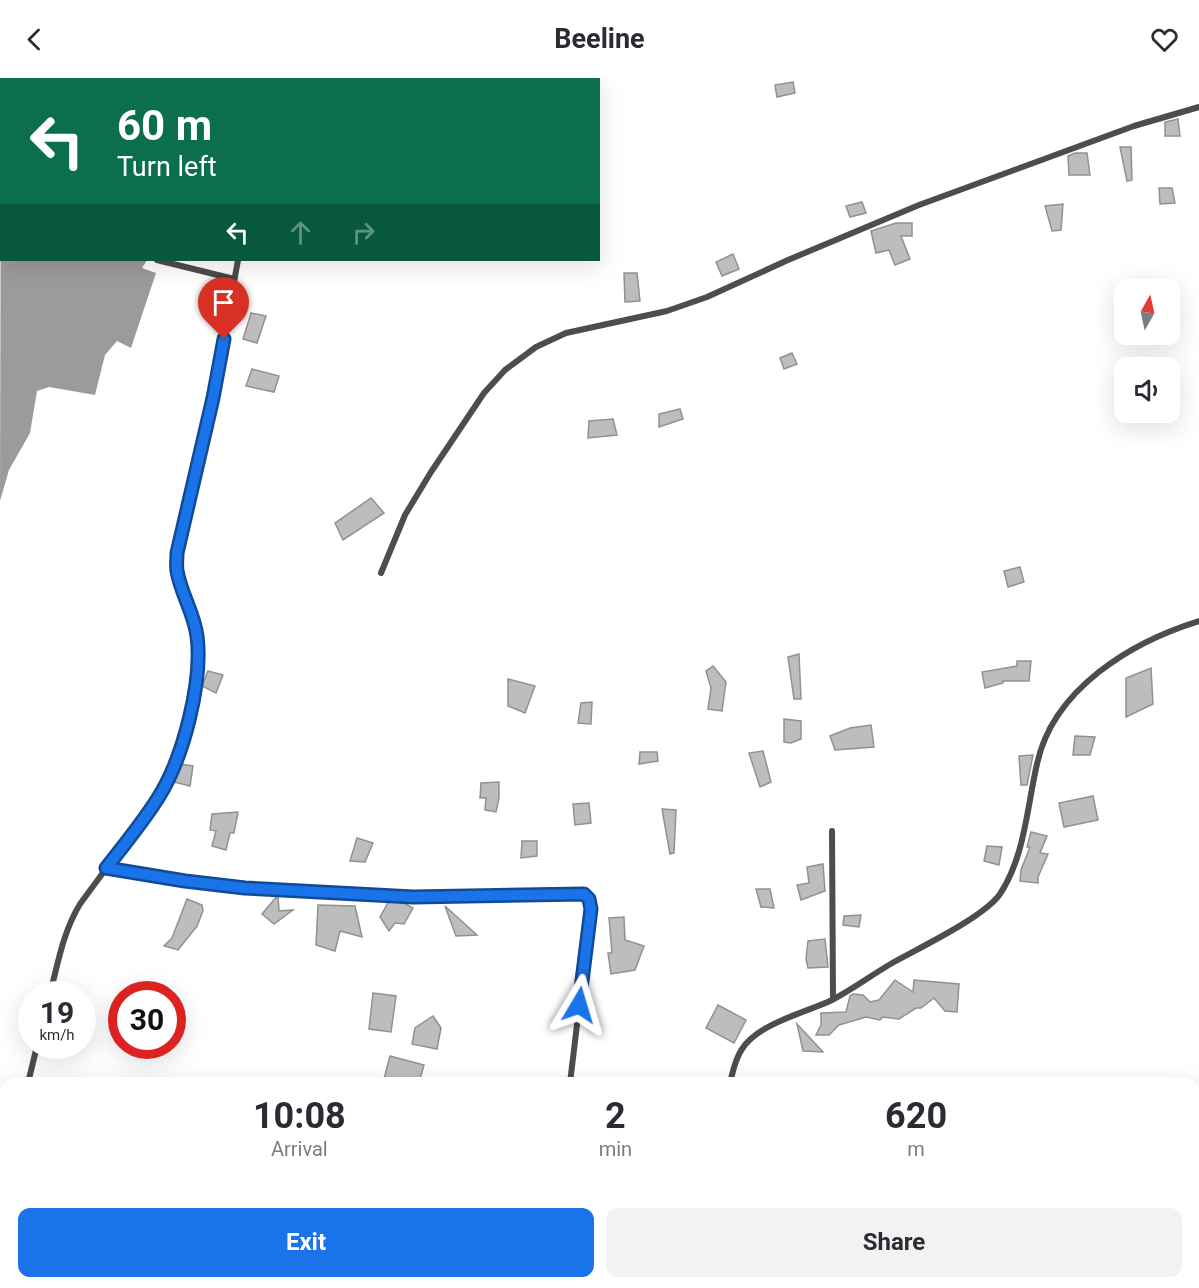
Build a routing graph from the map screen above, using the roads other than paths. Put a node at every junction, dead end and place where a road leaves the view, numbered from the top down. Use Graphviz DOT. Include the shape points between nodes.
graph roads {
  1 [pos="1199,107"];
  2 [pos="161,261"];
  3 [pos="238,261"];
  4 [pos="234,279"];
  5 [pos="381,573"];
  6 [pos="1199,621"];
  7 [pos="832,831"];
  8 [pos="106,868"];
  9 [pos="53,981"];
  10 [pos="833,999"];
  11 [pos="34,1059"];
  12 [pos="30,1077"];
  13 [pos="571,1077"];
  14 [pos="731,1077"];
  1 -- 5 [label="street" via="1134,126 919,205 707,297 667,311 566,333 536,347 505,370 484,393 405,515"];
  2 -- 4 [label="street"];
  3 -- 4 [label="street"];
  4 -- 8 [label="street" via="213,398 177,553 177,570 197,635 195,696 168,780"];
  6 -- 10 [label="street" via="1146,642 1109,666 1076,692 1055,716 1041,744 1021,842 999,896 961,925"];
  7 -- 10 [label="street"];
  8 -- 9 [label="street" via="69,921"];
  8 -- 13 [label="street" via="245,888 413,897 584,894 591,909"];
  10 -- 14 [label="street" via="754,1036 742,1047"];
  11 -- 12 [label="street"];
}
